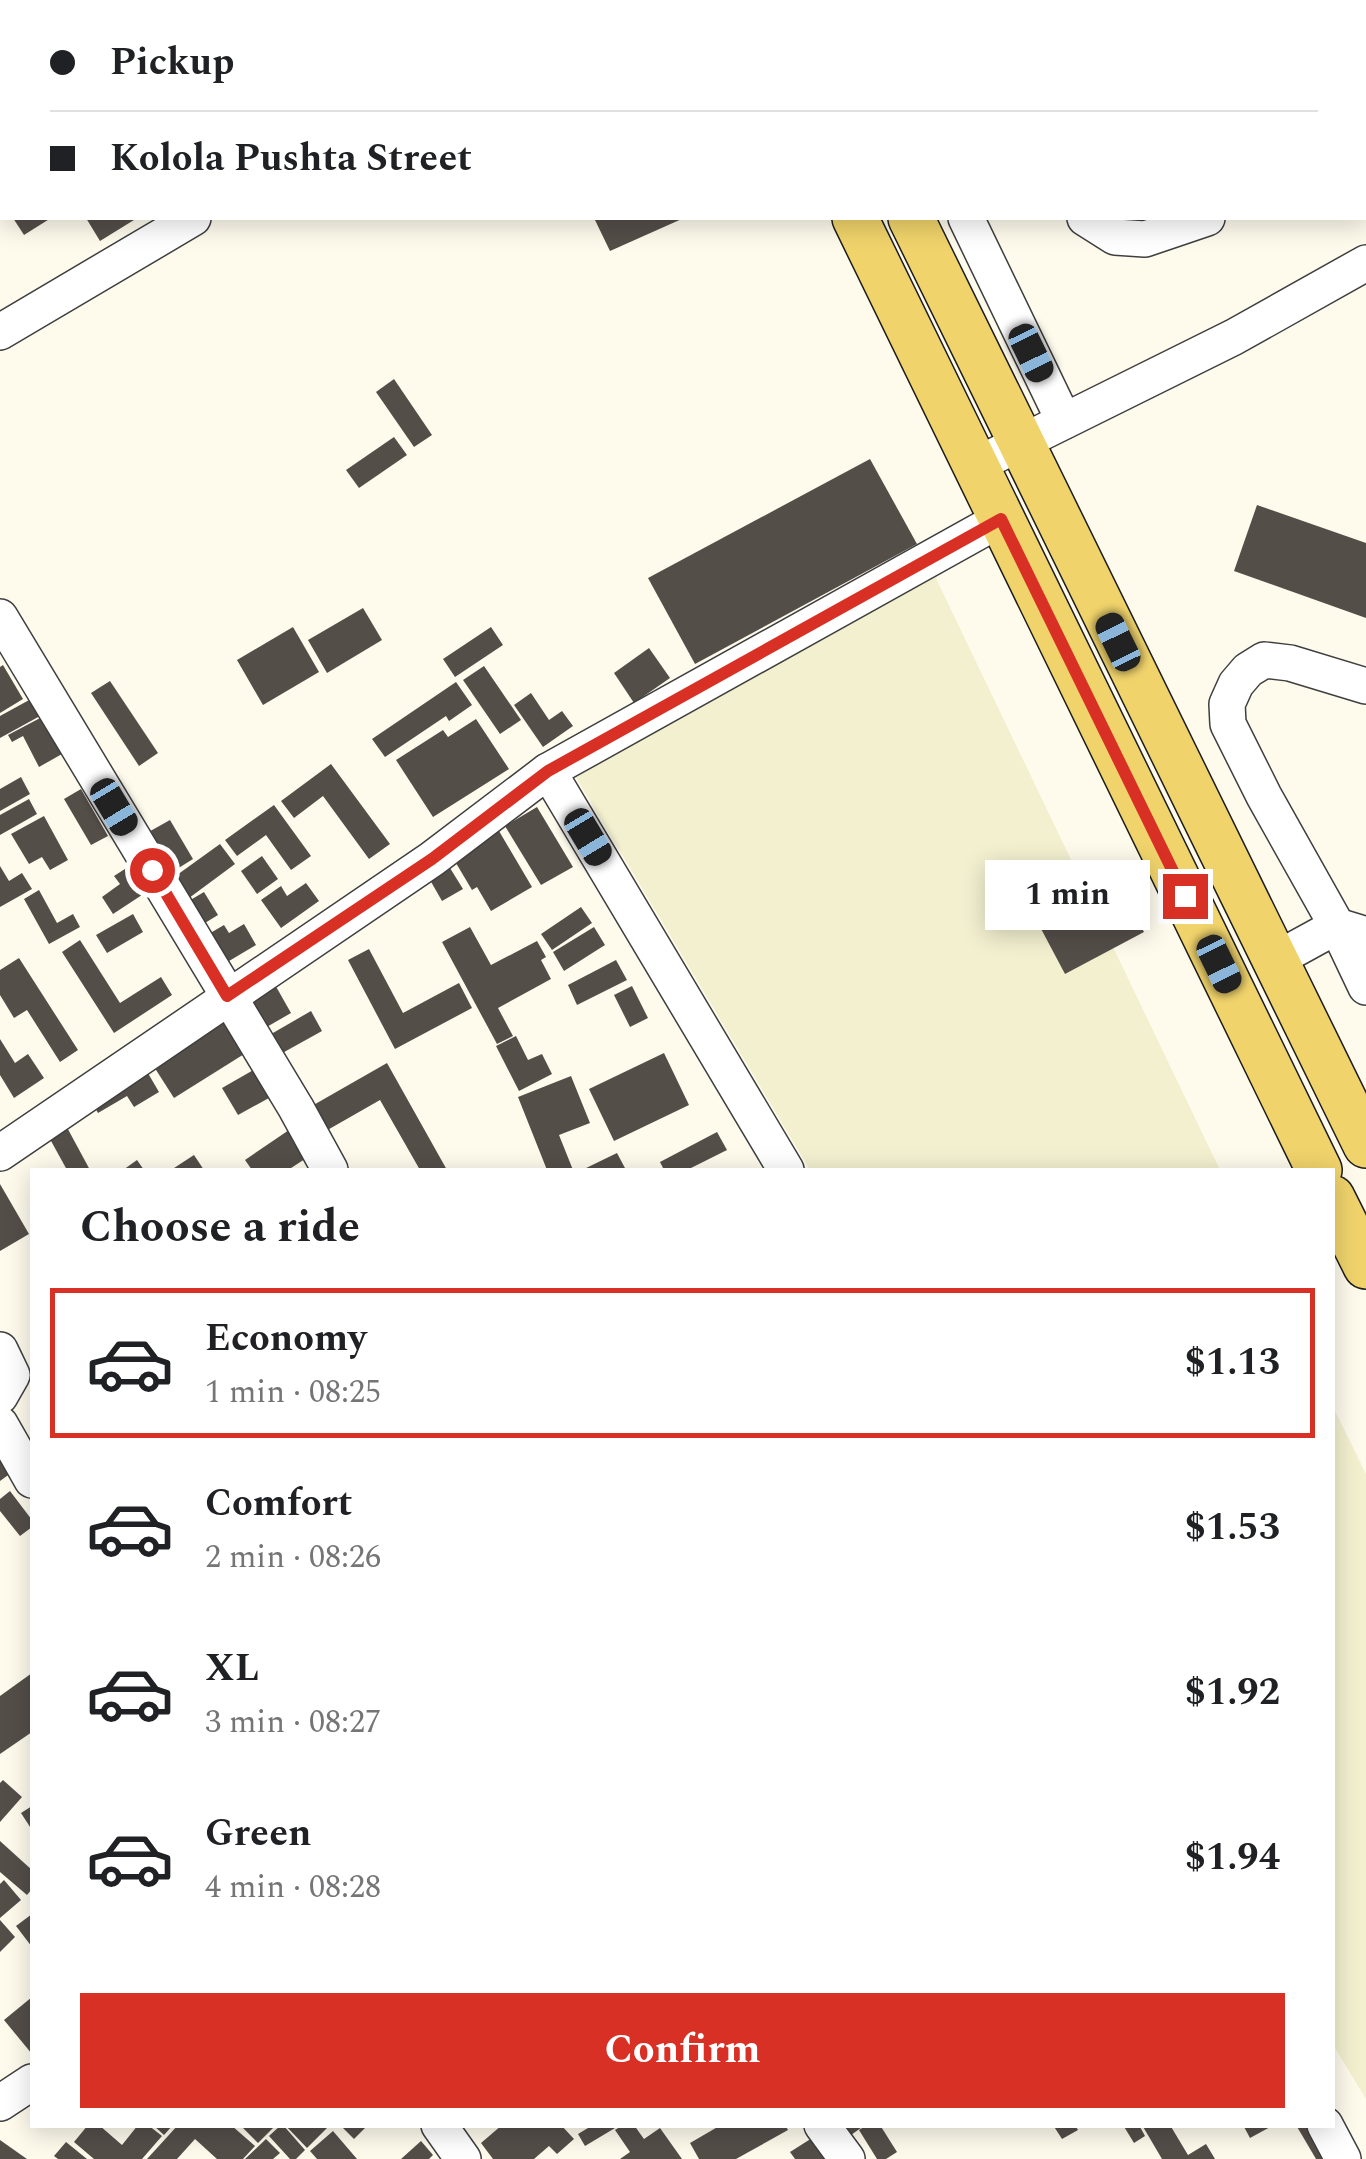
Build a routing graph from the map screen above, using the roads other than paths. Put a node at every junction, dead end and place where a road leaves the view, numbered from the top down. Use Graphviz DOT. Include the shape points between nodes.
graph roads {
  1 [pos="190,220"];
  2 [pos="856,220"];
  3 [pos="911,220"];
  4 [pos="967,220"];
  5 [pos="1089,220"];
  6 [pos="1201,220"];
  7 [pos="1366,263"];
  8 [pos="940,279"];
  9 [pos="897,303"];
  10 [pos="0,332"];
  11 [pos="1064,420"];
  12 [pos="1020,442"];
  13 [pos="976,464"];
  14 [pos="1001,519"];
  15 [pos="0,617"];
  16 [pos="1366,686"];
  17 [pos="548,771"];
  18 [pos="1351,931"];
  19 [pos="1275,960"];
  20 [pos="1366,987"];
  21 [pos="227,996"];
  22 [pos="1366,1144"];
  23 [pos="0,1153"];
  24 [pos="329,1168"];
  25 [pos="785,1168"];
  26 [pos="1318,1168"];
  27 [pos="1335,1204"];
  28 [pos="1366,1266"];
  29 [pos="0,1350"];
  30 [pos="0,1396"];
  31 [pos="0,1424"];
  32 [pos="30,1476"];
  33 [pos="441,2128"];
  34 [pos="824,2128"];
  35 [pos="1326,2128"];
  36 [pos="464,2159"];
  37 [pos="848,2159"];
  38 [pos="1343,2159"];
  1 -- 10 [label="street"];
  2 -- 9 [label="main road"];
  3 -- 8 [label="main road"];
  4 -- 11 [label="street"];
  5 -- 6 [label="street" via="1115,237 1145,239"];
  7 -- 11 [label="street"];
  8 -- 9 [label="main road"];
  8 -- 12 [label="main road"];
  9 -- 13 [label="main road"];
  11 -- 12 [label="street"];
  12 -- 13 [label="street"];
  12 -- 19 [label="main road"];
  13 -- 14 [label="main road"];
  14 -- 17 [label="street"];
  14 -- 26 [label="main road"];
  15 -- 21 [label="street"];
  16 -- 18 [label="street" via="1264,660 1236,684 1227,704 1228,724 1264,796"];
  17 -- 21 [label="street" via="432,859"];
  17 -- 25 [label="street"];
  18 -- 19 [label="street"];
  18 -- 20 [label="street"];
  19 -- 22 [label="main road"];
  21 -- 23 [label="street"];
  21 -- 24 [label="street"];
  27 -- 28 [label="main road"];
  29 -- 30 [label="street" via="12,1374"];
  31 -- 32 [label="street"];
  33 -- 36 [label="street"];
  34 -- 37 [label="street"];
  35 -- 38 [label="street"];
}
